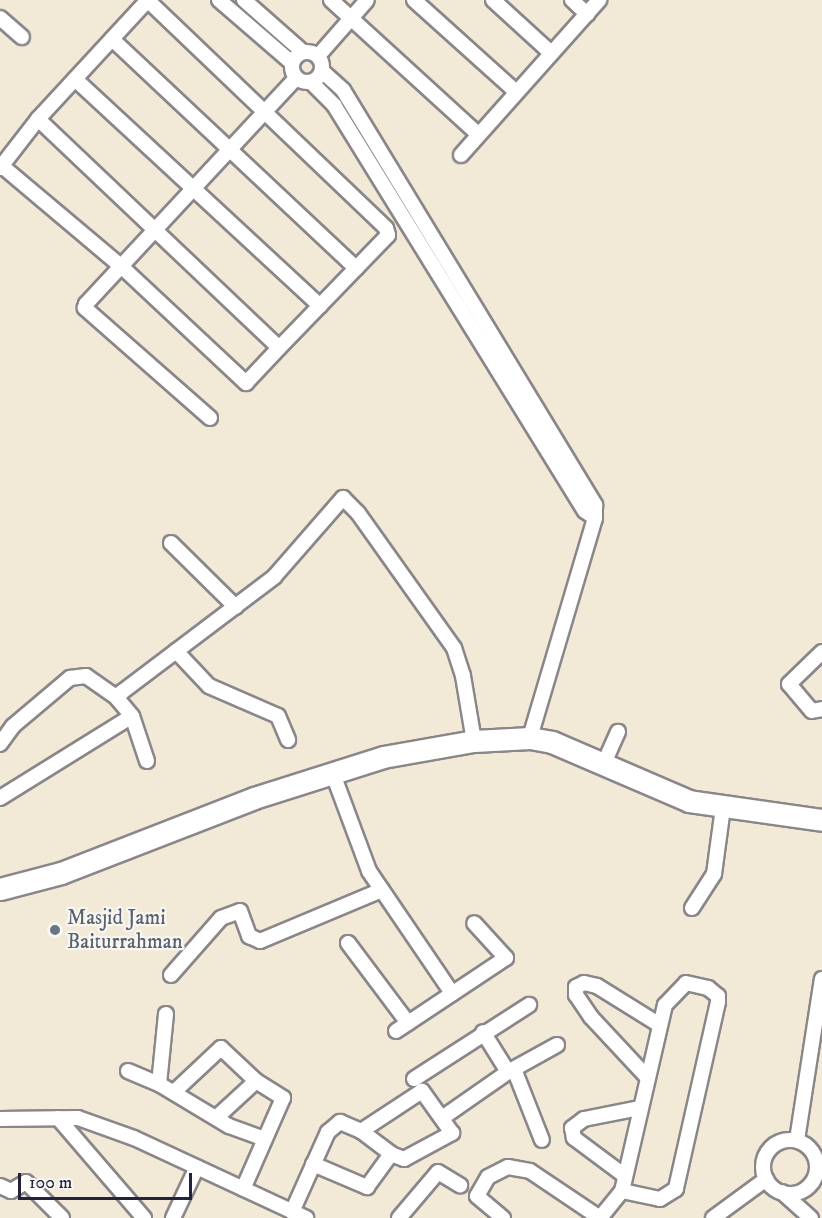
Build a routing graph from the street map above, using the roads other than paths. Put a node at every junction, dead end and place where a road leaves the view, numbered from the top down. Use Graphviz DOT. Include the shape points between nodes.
graph roads {
  1 [pos="147,0"];
  2 [pos="219,0"];
  3 [pos="244,0"];
  4 [pos="331,0"];
  5 [pos="367,0"];
  6 [pos="414,0"];
  7 [pos="493,0"];
  8 [pos="572,0"];
  9 [pos="599,0"];
  10 [pos="587,14"];
  11 [pos="0,18"];
  12 [pos="351,18"];
  13 [pos="22,37"];
  14 [pos="112,39"];
  15 [pos="303,52"];
  16 [pos="551,53"];
  17 [pos="318,56"];
  18 [pos="292,63"];
  19 [pos="322,71"];
  20 [pos="296,78"];
  21 [pos="75,79"];
  22 [pos="311,82"];
  23 [pos="516,92"];
  24 [pos="265,111"];
  25 [pos="38,119"];
  26 [pos="478,134"];
  27 [pos="231,148"];
  28 [pos="461,155"];
  29 [pos="1,167"];
  30 [pos="192,191"];
  31 [pos="156,230"];
  32 [pos="122,267"];
  33 [pos="356,268"];
  34 [pos="320,306"];
  35 [pos="279,348"];
  36 [pos="210,418"];
  37 [pos="595,518"];
  38 [pos="171,543"];
  39 [pos="236,607"];
  40 [pos="176,651"];
  41 [pos="822,652"];
  42 [pos="117,698"];
  43 [pos="822,709"];
  44 [pos="132,716"];
  45 [pos="618,732"];
  46 [pos="530,738"];
  47 [pos="288,740"];
  48 [pos="474,741"];
  49 [pos="0,744"];
  50 [pos="147,761"];
  51 [pos="605,761"];
  52 [pos="333,774"];
  53 [pos="0,798"];
  54 [pos="723,807"];
  55 [pos="822,820"];
  56 [pos="0,889"];
  57 [pos="382,890"];
  58 [pos="692,908"];
  59 [pos="474,923"];
  60 [pos="348,943"];
  61 [pos="171,975"];
  62 [pos="822,979"];
  63 [pos="452,993"];
  64 [pos="529,1005"];
  65 [pos="166,1014"];
  66 [pos="408,1023"];
  67 [pos="658,1024"];
  68 [pos="396,1031"];
  69 [pos="483,1032"];
  70 [pos="557,1045"];
  71 [pos="128,1071"];
  72 [pos="511,1071"];
  73 [pos="646,1076"];
  74 [pos="415,1081"];
  75 [pos="256,1082"];
  76 [pos="159,1084"];
  77 [pos="175,1091"];
  78 [pos="639,1108"];
  79 [pos="217,1117"];
  80 [pos="58,1118"];
  81 [pos="441,1118"];
  82 [pos="0,1119"];
  83 [pos="361,1131"];
  84 [pos="265,1139"];
  85 [pos="542,1140"];
  86 [pos="797,1140"];
  87 [pos="391,1154"];
  88 [pos="313,1164"];
  89 [pos="196,1167"];
  90 [pos="625,1176"];
  91 [pos="766,1179"];
  92 [pos="460,1185"];
  93 [pos="5,1188"];
  94 [pos="243,1189"];
  95 [pos="622,1191"];
  96 [pos="782,1192"];
  97 [pos="0,1202"];
  98 [pos="292,1212"];
  99 [pos="62,1218"];
  100 [pos="144,1218"];
  101 [pos="172,1218"];
  102 [pos="306,1218"];
  103 [pos="399,1218"];
  104 [pos="503,1218"];
  105 [pos="600,1218"];
  106 [pos="713,1218"];
  107 [pos="811,1218"];
  1 -- 14 [label="street"];
  1 -- 24 [label="street"];
  2 -- 18 [label="street"];
  3 -- 15 [label="street"];
  4 -- 12 [label="street"];
  5 -- 12 [label="street"];
  6 -- 23 [label="street"];
  7 -- 16 [label="street"];
  8 -- 10 [label="street"];
  9 -- 10 [label="street"];
  10 -- 16 [label="street"];
  11 -- 13 [label="street"];
  12 -- 17 [label="street"];
  12 -- 26 [label="street"];
  14 -- 21 [label="street"];
  14 -- 27 [label="street"];
  15 -- 17 [label="street"];
  15 -- 18 [label="street"];
  16 -- 23 [label="street"];
  17 -- 19 [label="street"];
  18 -- 20 [label="street"];
  19 -- 22 [label="street"];
  19 -- 37 [label="street" via="349,100 595,505"];
  20 -- 22 [label="street"];
  20 -- 24 [label="street"];
  21 -- 25 [label="street"];
  21 -- 30 [label="street"];
  22 -- 37 [label="street" via="334,105 585,511"];
  23 -- 26 [label="street"];
  24 -- 27 [label="street"];
  24 -- 33 [label="street" via="386,228 388,236"];
  25 -- 29 [label="street"];
  25 -- 31 [label="street"];
  26 -- 28 [label="street"];
  27 -- 30 [label="street"];
  27 -- 33 [label="street"];
  29 -- 32 [label="street"];
  30 -- 31 [label="street"];
  30 -- 34 [label="street"];
  31 -- 32 [label="street"];
  31 -- 35 [label="street"];
  32 -- 35 [label="street" via="246,383"];
  32 -- 36 [label="street" via="88,299 85,308"];
  33 -- 34 [label="street"];
  34 -- 35 [label="street"];
  37 -- 46 [label="street"];
  38 -- 39 [label="street"];
  39 -- 40 [label="street"];
  39 -- 48 [label="street" via="274,577 334,504 346,499 454,648"];
  40 -- 42 [label="street"];
  40 -- 47 [label="street" via="209,686 278,716"];
  41 -- 43 [label="street" via="789,684 812,711"];
  42 -- 44 [label="street"];
  42 -- 49 [label="street" via="86,676 70,678 13,726"];
  44 -- 50 [label="street"];
  44 -- 53 [label="street"];
  45 -- 51 [label="street"];
  46 -- 48 [label="main road"];
  46 -- 51 [label="main road" via="563,744"];
  48 -- 52 [label="main road" via="383,757"];
  51 -- 54 [label="main road" via="671,794"];
  52 -- 56 [label="main road" via="254,798 61,873"];
  52 -- 57 [label="street" via="369,871"];
  54 -- 55 [label="main road"];
  54 -- 58 [label="street" via="714,874"];
  57 -- 61 [label="street" via="260,941 249,936 240,911 221,918"];
  57 -- 63 [label="street"];
  59 -- 63 [label="street" via="506,958"];
  60 -- 66 [label="street"];
  62 -- 86 [label="street"];
  63 -- 66 [label="street"];
  64 -- 69 [label="street"];
  65 -- 76 [label="street"];
  66 -- 68 [label="street"];
  67 -- 73 [label="street"];
  67 -- 73 [label="street" via="597,986 584,983 576,987 579,1000 591,1017"];
  67 -- 95 [label="street" via="669,996 686,983 718,996 676,1189 660,1198"];
  69 -- 72 [label="street"];
  69 -- 74 [label="street"];
  70 -- 72 [label="street"];
  71 -- 76 [label="street"];
  72 -- 81 [label="street"];
  72 -- 85 [label="street"];
  73 -- 78 [label="street"];
  74 -- 81 [label="street"];
  74 -- 83 [label="street"];
  75 -- 77 [label="street" via="220,1048"];
  75 -- 79 [label="street"];
  75 -- 84 [label="street" via="283,1098"];
  76 -- 77 [label="street"];
  77 -- 79 [label="street"];
  78 -- 90 [label="street"];
  78 -- 90 [label="street" via="584,1119 572,1128 573,1138"];
  79 -- 84 [label="street"];
  80 -- 82 [label="street"];
  80 -- 89 [label="street" via="78,1118"];
  80 -- 100 [label="street"];
  81 -- 87 [label="street" via="452,1133 404,1159"];
  83 -- 87 [label="street"];
  83 -- 88 [label="street" via="340,1122 328,1132"];
  84 -- 94 [label="street"];
  86 -- 91 [label="street" via="777,1143 767,1153 763,1166"];
  86 -- 96 [label="street" via="813,1154 816,1174 803,1190"];
  87 -- 88 [label="street" via="367,1187"];
  88 -- 98 [label="street"];
  89 -- 94 [label="street"];
  89 -- 101 [label="street"];
  90 -- 95 [label="street"];
  91 -- 96 [label="street"];
  91 -- 106 [label="street"];
  92 -- 103 [label="street" via="438,1172"];
  93 -- 97 [label="street"];
  93 -- 99 [label="street" via="26,1182"];
  94 -- 98 [label="street"];
  95 -- 105 [label="street"];
  96 -- 107 [label="street"];
  98 -- 102 [label="street"];
  104 -- 105 [label="street" via="477,1196 488,1177 508,1167 530,1171"];
}
